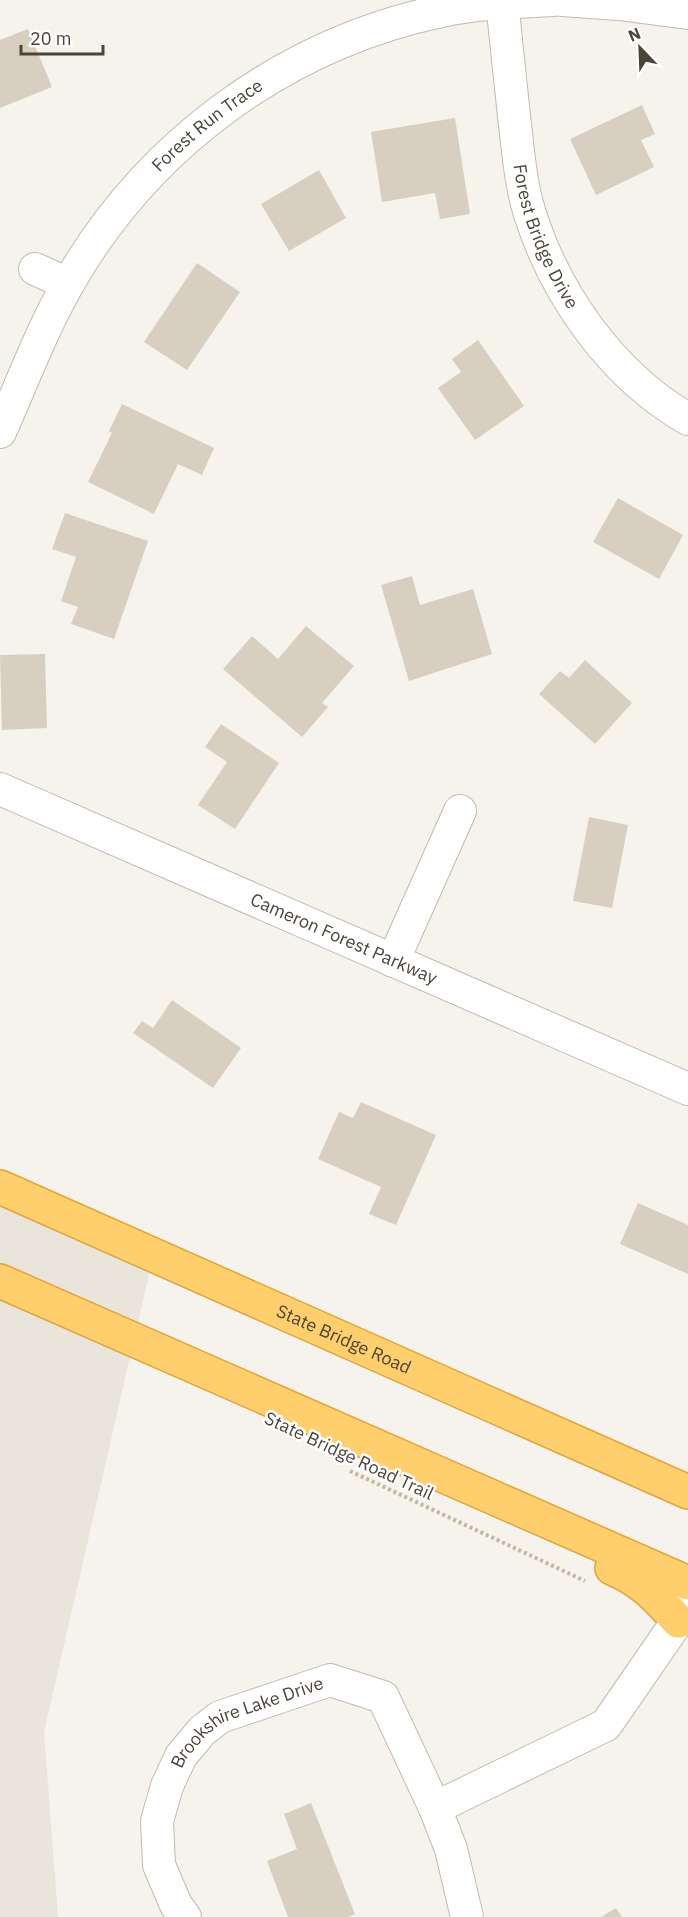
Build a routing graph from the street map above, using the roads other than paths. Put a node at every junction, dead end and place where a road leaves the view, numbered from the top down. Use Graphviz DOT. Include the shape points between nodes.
graph roads {
  1 [pos="553,0"];
  2 [pos="562,0"];
  3 [pos="502,2"];
  4 [pos="688,13"];
  5 [pos="35,269"];
  6 [pos="68,284"];
  7 [pos="688,419"];
  8 [pos="0,432"];
  9 [pos="0,789"];
  10 [pos="460,811"];
  11 [pos="393,961"];
  12 [pos="688,1089"];
  13 [pos="0,1187"];
  14 [pos="0,1281"];
  15 [pos="449,1478"];
  16 [pos="688,1492"];
  17 [pos="688,1583"];
  18 [pos="683,1613"];
  19 [pos="435,1808"];
  20 [pos="186,1917"];
  21 [pos="467,1917"];
  1 -- 3 [label="street, Forest Run Trace"];
  2 -- 4 [label="street"];
  3 -- 6 [label="street, Forest Run Trace" via="441,11 376,29 313,54 254,87 198,127 149,174 106,226"];
  3 -- 7 [label="street, Forest Bridge Drive" via="519,160 530,214 558,282 599,343 638,382"];
  5 -- 6 [label="street"];
  6 -- 8 [label="street, Forest Run Trace"];
  9 -- 11 [label="street, Cameron Forest Parkway"];
  10 -- 11 [label="street"];
  11 -- 12 [label="street, Cameron Forest Parkway"];
  13 -- 16 [label="highway, State Bridge Road"];
  14 -- 15 [label="highway"];
  15 -- 17 [label="highway"];
  15 -- 18 [label="highway" via="452,1495 471,1509 631,1576"];
  18 -- 19 [label="street" via="606,1725"];
  19 -- 20 [label="street, Brookshire Lake Drive" via="383,1697 330,1680 220,1717 181,1756 157,1821 159,1865 176,1905"];
  19 -- 21 [label="street, Brookshire Lake Drive" via="451,1849"];
}
